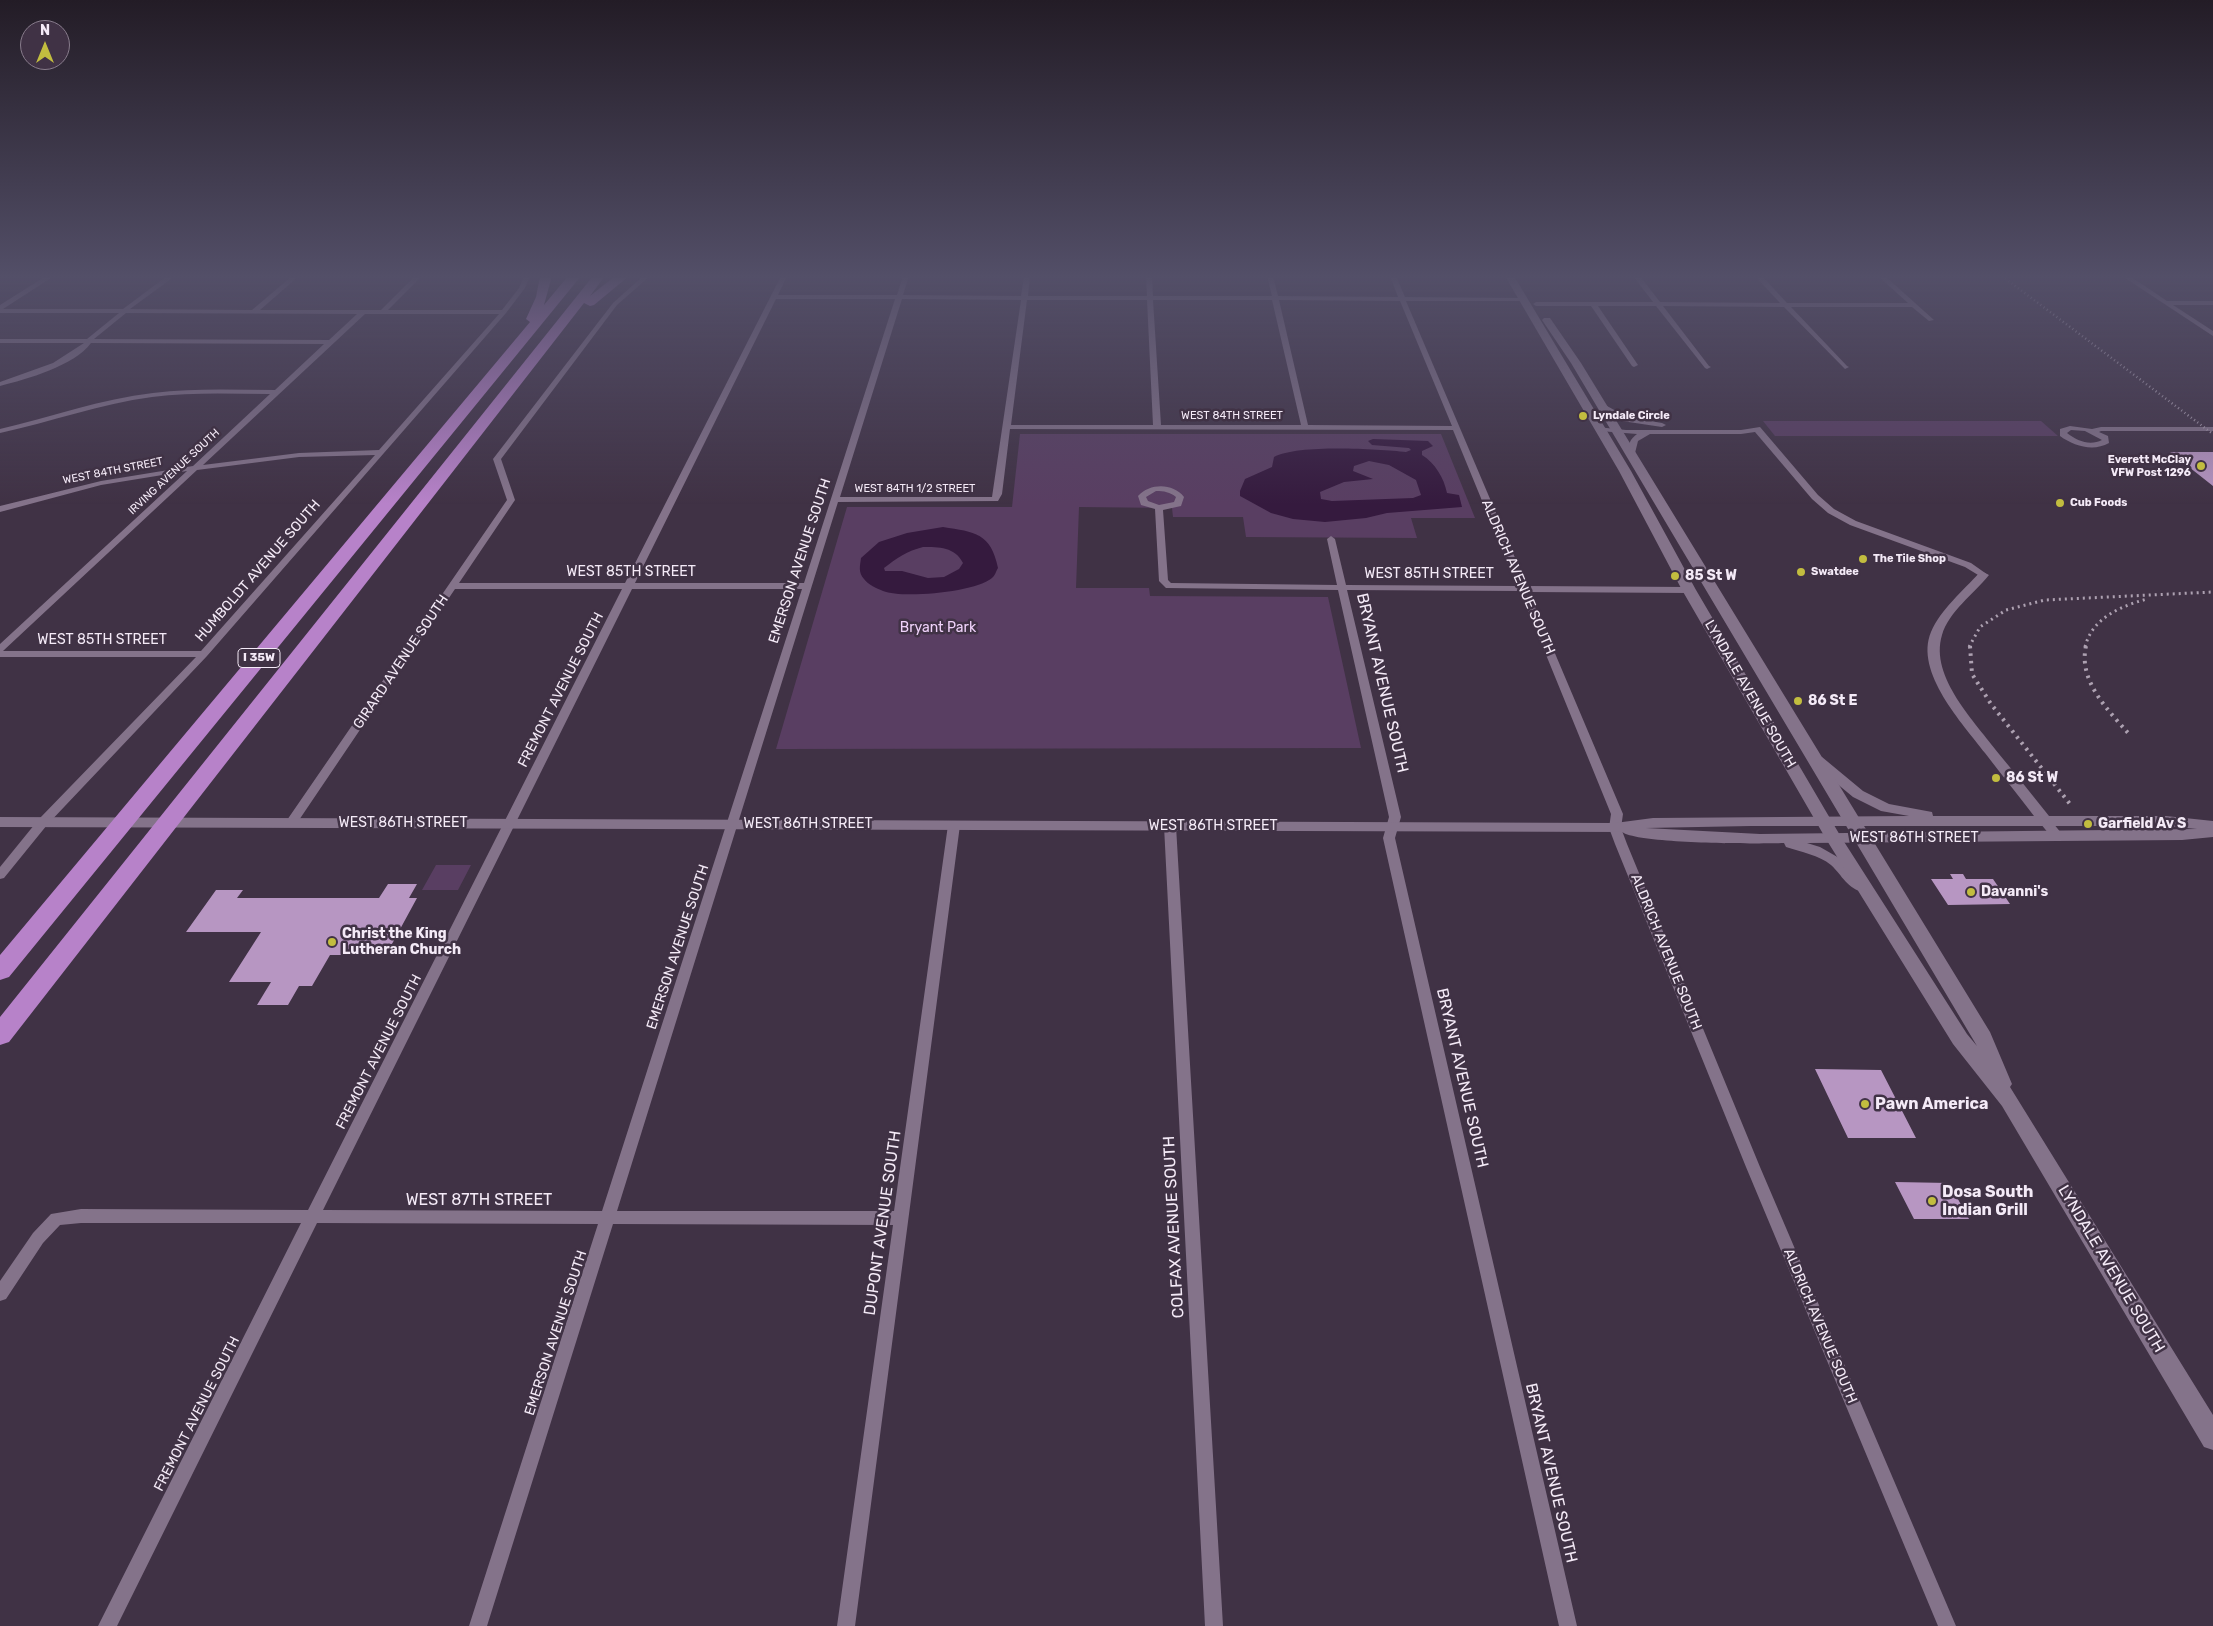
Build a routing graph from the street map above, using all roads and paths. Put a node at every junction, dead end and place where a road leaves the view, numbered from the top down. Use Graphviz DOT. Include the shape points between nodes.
graph roads {
  1 [pos="75,352"];
  2 [pos="320,352"];
  3 [pos="469,352"];
  4 [pos="513,352"];
  5 [pos="539,352"];
  6 [pos="579,352"];
  7 [pos="747,352"];
  8 [pos="882,352"];
  9 [pos="1017,352"];
  10 [pos="1153,352"];
  11 [pos="1288,352"];
  12 [pos="1424,352"];
  13 [pos="1554,352"];
  14 [pos="1568,352"];
  15 [pos="1625,352"];
  16 [pos="1695,352"];
  17 [pos="1830,352"];
  18 [pos="1634,365"];
  19 [pos="1707,367"];
  20 [pos="1844,367"];
  21 [pos="0,384"];
  22 [pos="277,392"];
  23 [pos="1604,408"];
  24 [pos="1007,427"];
  25 [pos="1157,427"];
  26 [pos="1306,428"];
  27 [pos="1456,428"];
  28 [pos="1600,429"];
  29 [pos="1616,429"];
  30 [pos="1660,429"];
  31 [pos="2213,429"];
  32 [pos="0,431"];
  33 [pos="2094,431"];
  34 [pos="380,452"];
  35 [pos="1631,453"];
  36 [pos="196,468"];
  37 [pos="836,500"];
  38 [pos="1159,508"];
  39 [pos="0,509"];
  40 [pos="1331,539"];
  41 [pos="1983,575"];
  42 [pos="453,586"];
  43 [pos="630,586"];
  44 [pos="808,586"];
  45 [pos="1342,587"];
  46 [pos="1522,588"];
  47 [pos="1688,590"];
  48 [pos="0,649"];
  49 [pos="0,654"];
  50 [pos="204,654"];
  51 [pos="1814,759"];
  52 [pos="2044,820"];
  53 [pos="1824,821"];
  54 [pos="1852,821"];
  55 [pos="1957,821"];
  56 [pos="0,822"];
  57 [pos="43,822"];
  58 [pos="291,823"];
  59 [pos="511,823"];
  60 [pos="733,824"];
  61 [pos="954,825"];
  62 [pos="1170,826"];
  63 [pos="2213,826"];
  64 [pos="1393,827"];
  65 [pos="1615,828"];
  66 [pos="2213,832"];
  67 [pos="2058,837"];
  68 [pos="1765,839"];
  69 [pos="1834,839"];
  70 [pos="1863,839"];
  71 [pos="0,876"];
  72 [pos="1865,888"];
  73 [pos="0,971"];
  74 [pos="0,1034"];
  75 [pos="2009,1100"];
  76 [pos="313,1217"];
  77 [pos="608,1218"];
  78 [pos="901,1218"];
  79 [pos="0,1294"];
  80 [pos="2213,1438"];
  81 [pos="107,1626"];
  82 [pos="478,1626"];
  83 [pos="846,1626"];
  84 [pos="1214,1626"];
  85 [pos="1568,1626"];
  86 [pos="1947,1626"];
  1 -- 21 [label="street" via="50,367"];
  2 -- 22 [label="street, IRVING AVENUE SOUTH"];
  3 -- 34 [label="street, HUMBOLDT AVENUE SOUTH"];
  4 -- 73 [label="highway, I 35W"];
  5 -- 74 [label="highway, I 35W"];
  6 -- 42 [label="street, GIRARD AVENUE SOUTH" via="497,459 511,500"];
  7 -- 43 [label="street, FREMONT AVENUE SOUTH"];
  8 -- 37 [label="street, EMERSON AVENUE SOUTH"];
  9 -- 24 [label="street"];
  10 -- 25 [label="street"];
  11 -- 26 [label="street"];
  12 -- 27 [label="street, ALDRICH AVENUE SOUTH"];
  13 -- 28 [label="main road, LYNDALE AVENUE SOUTH"];
  14 -- 23 [label="main road, LYNDALE AVENUE SOUTH"];
  15 -- 18 [label="street"];
  16 -- 19 [label="street"];
  17 -- 20 [label="street"];
  22 -- 32 [label="street" via="152,395"];
  22 -- 36 [label="street, IRVING AVENUE SOUTH"];
  23 -- 29 [label="main road, LYNDALE AVENUE SOUTH"];
  23 -- 30 [label="street" via="1625,419"];
  24 -- 25 [label="street, WEST 84TH STREET"];
  24 -- 37 [label="street, WEST 84TH 1/2 STREET" via="995,499"];
  25 -- 26 [label="street, WEST 84TH STREET"];
  26 -- 27 [label="street, WEST 84TH STREET"];
  27 -- 46 [label="street, ALDRICH AVENUE SOUTH"];
  28 -- 29 [label="street"];
  28 -- 47 [label="main road, LYNDALE AVENUE SOUTH"];
  29 -- 30 [label="street" via="1626,432"];
  29 -- 35 [label="main road, LYNDALE AVENUE SOUTH"];
  30 -- 35 [label="street" via="1636,438"];
  30 -- 41 [label="street" via="1741,432 1756,429 1831,511 1853,523 1968,565"];
  31 -- 33 [label="street"];
  33 -- 33 [label="street" via="2078,428 2063,431 2074,441 2090,445 2104,443 2105,438"];
  34 -- 36 [label="street, WEST 84TH STREET" via="299,454"];
  34 -- 50 [label="street, HUMBOLDT AVENUE SOUTH"];
  35 -- 51 [label="main road, LYNDALE AVENUE SOUTH"];
  36 -- 39 [label="street, WEST 84TH STREET" via="101,483"];
  36 -- 48 [label="street, IRVING AVENUE SOUTH"];
  37 -- 44 [label="street, EMERSON AVENUE SOUTH"];
  38 -- 45 [label="street, WEST 85TH STREET" via="1164,581 1169,586"];
  40 -- 45 [label="street, BRYANT AVENUE SOUTH"];
  41 -- 52 [label="street" via="1938,628 1933,644 1934,663 1954,704"];
  42 -- 43 [label="street, WEST 85TH STREET"];
  42 -- 58 [label="street, GIRARD AVENUE SOUTH"];
  43 -- 44 [label="street, WEST 85TH STREET"];
  43 -- 59 [label="street, FREMONT AVENUE SOUTH"];
  44 -- 60 [label="street, EMERSON AVENUE SOUTH"];
  45 -- 46 [label="street, WEST 85TH STREET"];
  45 -- 64 [label="street, BRYANT AVENUE SOUTH" via="1395,817"];
  46 -- 47 [label="street, WEST 85TH STREET"];
  46 -- 65 [label="street, ALDRICH AVENUE SOUTH" via="1617,814"];
  47 -- 53 [label="main road, LYNDALE AVENUE SOUTH"];
  49 -- 50 [label="street, WEST 85TH STREET"];
  50 -- 57 [label="street, HUMBOLDT AVENUE SOUTH"];
  51 -- 54 [label="main road, LYNDALE AVENUE SOUTH"];
  51 -- 55 [label="street" via="1858,794 1886,808"];
  52 -- 55 [label="street, WEST 86TH STREET"];
  52 -- 63 [label="street, WEST 86TH STREET" via="2166,821"];
  52 -- 67 [label="street"];
  53 -- 54 [label="street, WEST 86TH STREET"];
  53 -- 65 [label="street, WEST 86TH STREET" via="1653,823"];
  53 -- 69 [label="main road, LYNDALE AVENUE SOUTH"];
  54 -- 55 [label="street, WEST 86TH STREET"];
  54 -- 70 [label="main road, LYNDALE AVENUE SOUTH"];
  56 -- 57 [label="street, WEST 86TH STREET"];
  57 -- 58 [label="street, WEST 86TH STREET"];
  57 -- 71 [label="street, HUMBOLDT AVENUE SOUTH"];
  58 -- 59 [label="street, WEST 86TH STREET"];
  59 -- 60 [label="street, WEST 86TH STREET"];
  59 -- 76 [label="street, FREMONT AVENUE SOUTH"];
  60 -- 61 [label="street, WEST 86TH STREET"];
  60 -- 77 [label="street, EMERSON AVENUE SOUTH"];
  61 -- 62 [label="street, WEST 86TH STREET"];
  61 -- 78 [label="street, DUPONT AVENUE SOUTH"];
  62 -- 64 [label="street, WEST 86TH STREET"];
  62 -- 84 [label="street, COLFAX AVENUE SOUTH"];
  64 -- 65 [label="street, WEST 86TH STREET"];
  64 -- 85 [label="street, BRYANT AVENUE SOUTH" via="1389,838"];
  65 -- 68 [label="street, WEST 86TH STREET" via="1657,835"];
  65 -- 86 [label="street, ALDRICH AVENUE SOUTH" via="1757,1176"];
  66 -- 67 [label="street, WEST 86TH STREET"];
  67 -- 70 [label="street, WEST 86TH STREET"];
  68 -- 69 [label="street, WEST 86TH STREET"];
  68 -- 72 [label="street" via="1815,850 1836,862"];
  69 -- 70 [label="street, WEST 86TH STREET"];
  69 -- 72 [label="main road, LYNDALE AVENUE SOUTH"];
  70 -- 75 [label="main road, LYNDALE AVENUE SOUTH" via="1983,1037"];
  72 -- 75 [label="main road, LYNDALE AVENUE SOUTH" via="1960,1039"];
  75 -- 80 [label="main road, LYNDALE AVENUE SOUTH"];
  76 -- 77 [label="street, WEST 87TH STREET"];
  76 -- 79 [label="street, WEST 87TH STREET" via="81,1216 56,1219 38,1238"];
  76 -- 81 [label="street, FREMONT AVENUE SOUTH"];
  77 -- 78 [label="street, WEST 87TH STREET"];
  77 -- 82 [label="street, EMERSON AVENUE SOUTH"];
  78 -- 83 [label="street, DUPONT AVENUE SOUTH"];
}
